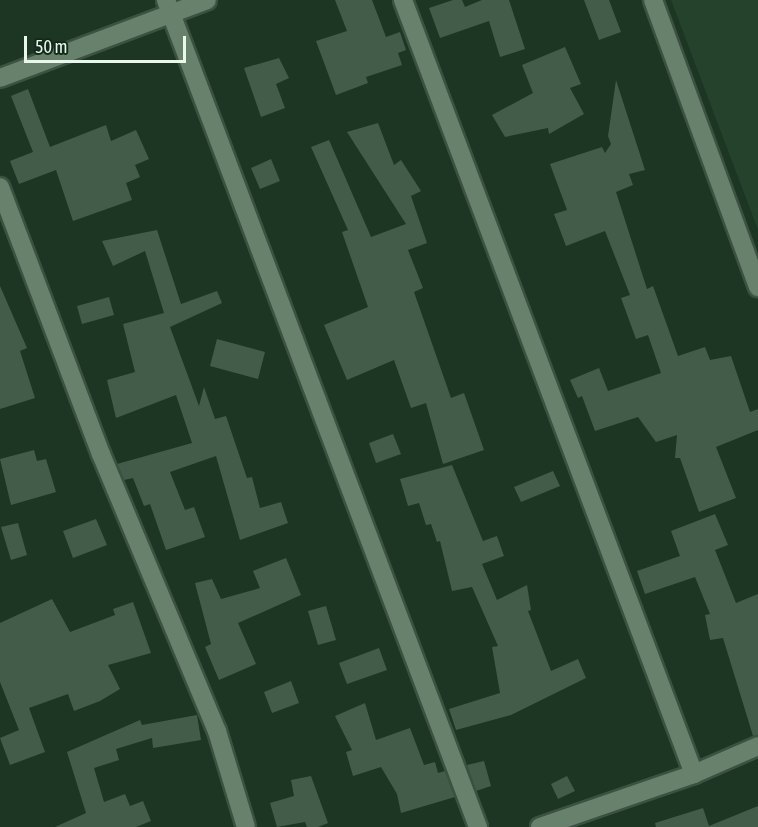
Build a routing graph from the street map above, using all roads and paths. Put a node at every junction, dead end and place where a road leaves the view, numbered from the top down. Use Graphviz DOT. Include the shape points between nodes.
graph roads {
  1 [pos="207,0"];
  2 [pos="403,0"];
  3 [pos="653,0"];
  4 [pos="168,6"];
  5 [pos="0,78"];
  6 [pos="0,187"];
  7 [pos="758,287"];
  8 [pos="758,746"];
  9 [pos="694,774"];
  10 [pos="246,827"];
  11 [pos="478,827"];
  12 [pos="540,827"];
  1 -- 4 [label="street"];
  2 -- 9 [label="street"];
  3 -- 7 [label="street"];
  4 -- 5 [label="street"];
  4 -- 11 [label="street"];
  6 -- 10 [label="street" via="101,454 217,731"];
  8 -- 9 [label="street"];
  9 -- 12 [label="street"];
}
